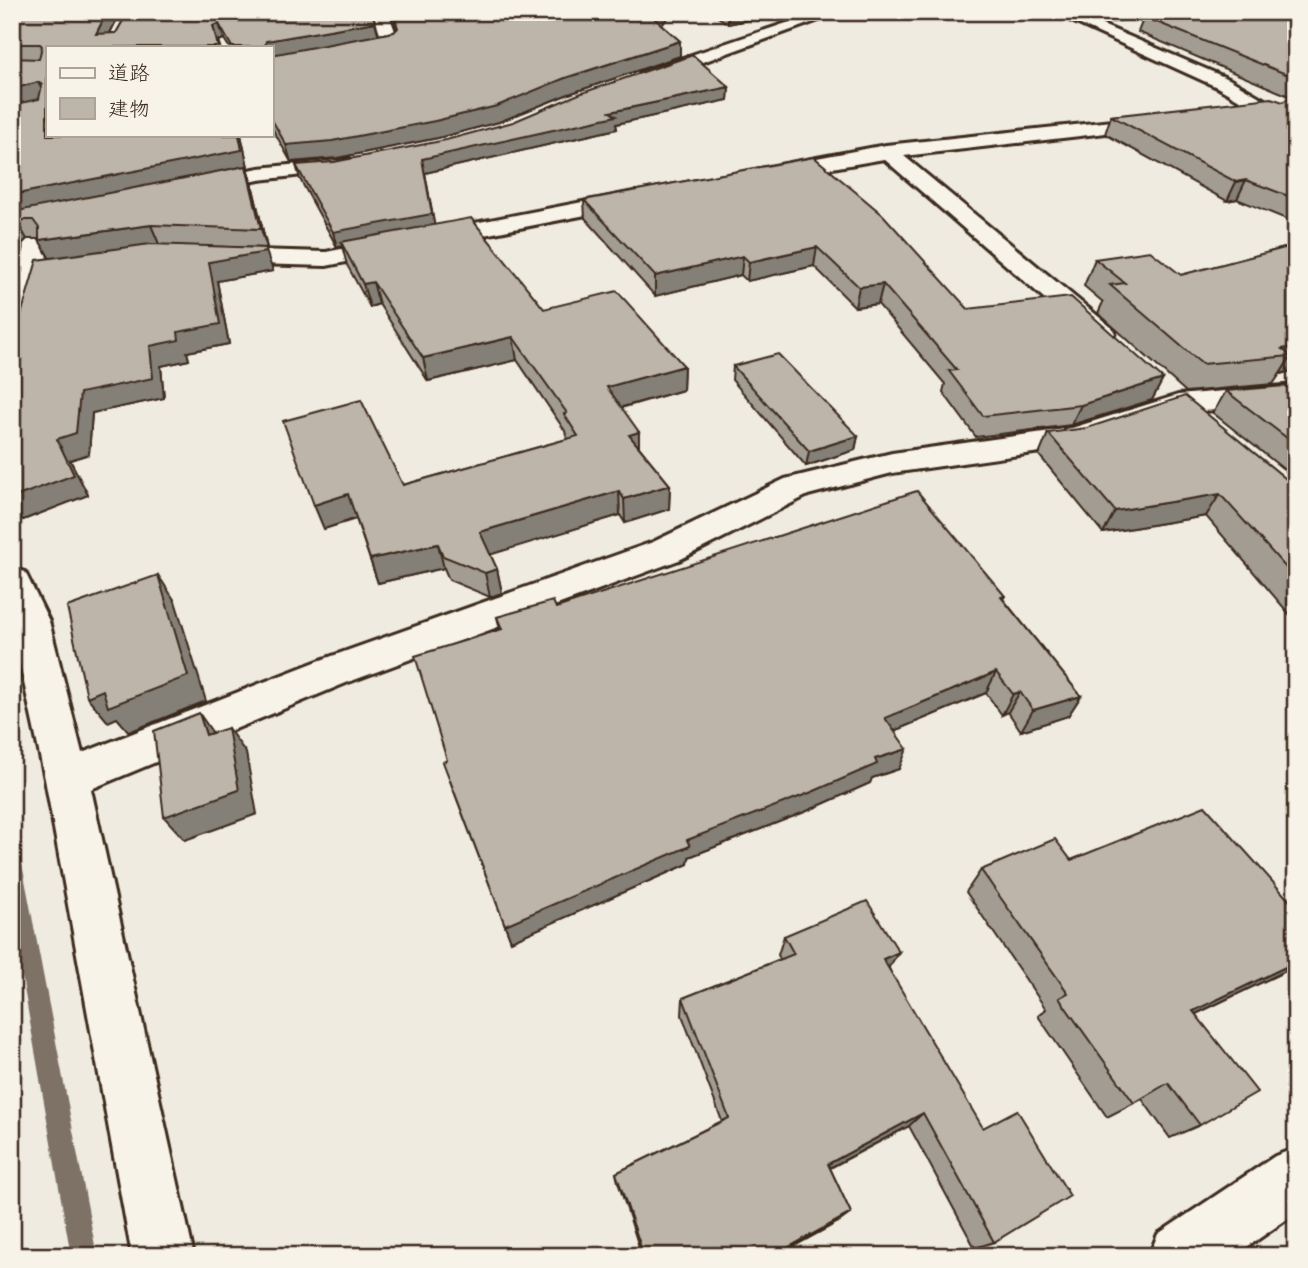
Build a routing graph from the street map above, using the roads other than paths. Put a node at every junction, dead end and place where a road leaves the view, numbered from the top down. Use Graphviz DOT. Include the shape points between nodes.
graph roads {
  1 [pos="149,12"];
  2 [pos="380,12"];
  3 [pos="834,12"];
  4 [pos="1059,12"];
  5 [pos="132,13"];
  6 [pos="12,22"];
  7 [pos="1130,26"];
  8 [pos="1104,31"];
  9 [pos="118,36"];
  10 [pos="273,64"];
  11 [pos="625,83"];
  12 [pos="1296,104"];
  13 [pos="1268,107"];
  14 [pos="1229,113"];
  15 [pos="1177,120"];
  16 [pos="1296,126"];
  17 [pos="886,152"];
  18 [pos="374,161"];
  19 [pos="754,176"];
  20 [pos="180,190"];
  21 [pos="660,194"];
  22 [pos="32,220"];
  23 [pos="201,255"];
  24 [pos="62,267"];
  25 [pos="35,271"];
  26 [pos="1119,349"];
  27 [pos="12,351"];
  28 [pos="1296,394"];
  29 [pos="1168,395"];
  30 [pos="1209,429"];
  31 [pos="12,581"];
  32 [pos="21,624"];
  33 [pos="67,779"];
  34 [pos="1296,1177"];
  35 [pos="163,1256"];
  36 [pos="1180,1256"];
  1 -- 5 [label="street"];
  2 -- 10 [label="street" via="391,42"];
  3 -- 11 [label="street"];
  4 -- 8 [label="street"];
  5 -- 6 [label="street"];
  5 -- 9 [label="street"];
  7 -- 8 [label="street"];
  8 -- 13 [label="street"];
  12 -- 13 [label="street"];
  13 -- 14 [label="street"];
  13 -- 16 [label="street"];
  15 -- 17 [label="street"];
  17 -- 19 [label="street"];
  17 -- 26 [label="street"];
  18 -- 20 [label="street" via="259,174"];
  21 -- 23 [label="street" via="326,260"];
  22 -- 25 [label="street"];
  24 -- 25 [label="street"];
  25 -- 27 [label="street"];
  28 -- 29 [label="street" via="1236,401"];
  29 -- 30 [label="street"];
  29 -- 33 [label="street" via="1076,437 892,463 797,488 666,551 332,672"];
  31 -- 32 [label="street"];
  32 -- 33 [label="street"];
  33 -- 35 [label="street"];
  34 -- 36 [label="street"];
}
